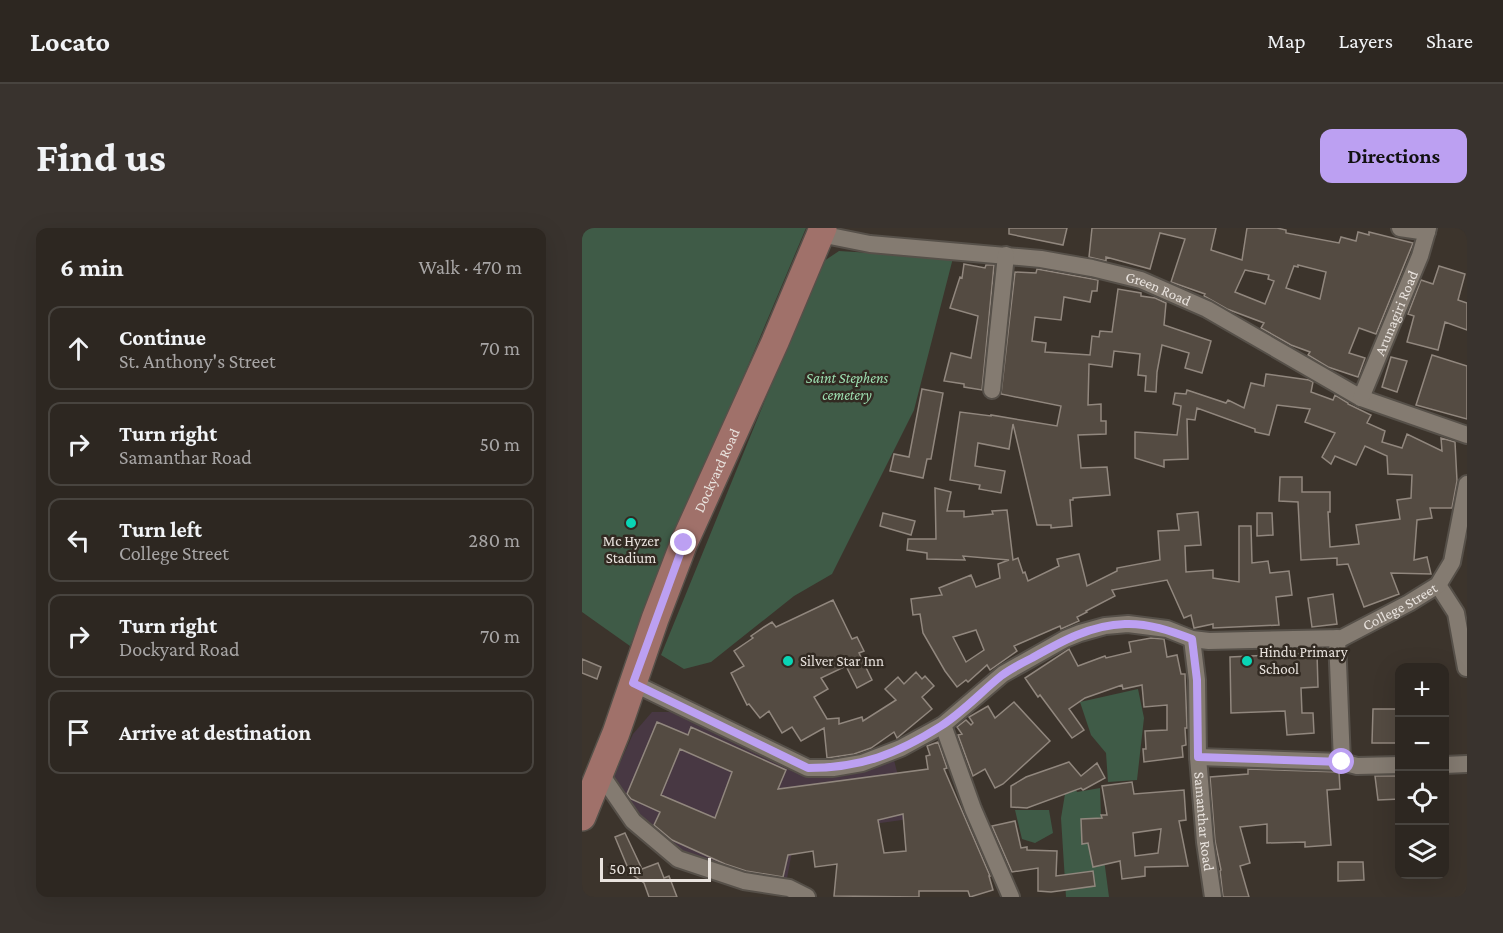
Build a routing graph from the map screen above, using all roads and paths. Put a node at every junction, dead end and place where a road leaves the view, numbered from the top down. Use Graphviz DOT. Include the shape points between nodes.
graph roads {
  1 [pos="1400,228"];
  2 [pos="1428,230"];
  3 [pos="822,231"];
  4 [pos="1006,255"];
  5 [pos="992,390"];
  6 [pos="1361,398"];
  7 [pos="1467,435"];
  8 [pos="1467,484"];
  9 [pos="1438,585"];
  10 [pos="1337,638"];
  11 [pos="1192,639"];
  12 [pos="1466,668"];
  13 [pos="633,683"];
  14 [pos="943,725"];
  15 [pos="1198,757"];
  16 [pos="1342,762"];
  17 [pos="1467,764"];
  18 [pos="1395,765"];
  19 [pos="1449,765"];
  20 [pos="600,773"];
  21 [pos="582,818"];
  22 [pos="807,897"];
  23 [pos="1011,897"];
  24 [pos="1213,897"];
  1 -- 2 [label="street"];
  2 -- 6 [label="street, Arunagiri Road"];
  3 -- 4 [label="street, Green Road" via="870,244"];
  3 -- 13 [label="main road, Dockyard Road" via="697,511"];
  4 -- 5 [label="street"];
  4 -- 6 [label="street, Green Road" via="1142,280 1207,309"];
  6 -- 7 [label="street, Green Road"];
  8 -- 9 [label="street, College Street" via="1452,562"];
  9 -- 10 [label="street, College Street"];
  9 -- 12 [label="street" via="1456,613"];
  10 -- 11 [label="street, College Street"];
  10 -- 16 [label="street"];
  11 -- 14 [label="street, College Street" via="1167,629 1128,624 1080,633 1003,674"];
  11 -- 15 [label="street, Samanthar Road"];
  13 -- 14 [label="street, College Street" via="808,768 862,763"];
  13 -- 20 [label="main road, Dockyard Road"];
  14 -- 23 [label="street"];
  15 -- 16 [label="street"];
  15 -- 24 [label="street, Samanthar Road"];
  16 -- 18 [label="street" via="1357,766"];
  17 -- 19 [label="street"];
  20 -- 21 [label="main road, Dockyard Road"];
  20 -- 22 [label="street" via="633,821 678,859 744,881 789,888"];
}
